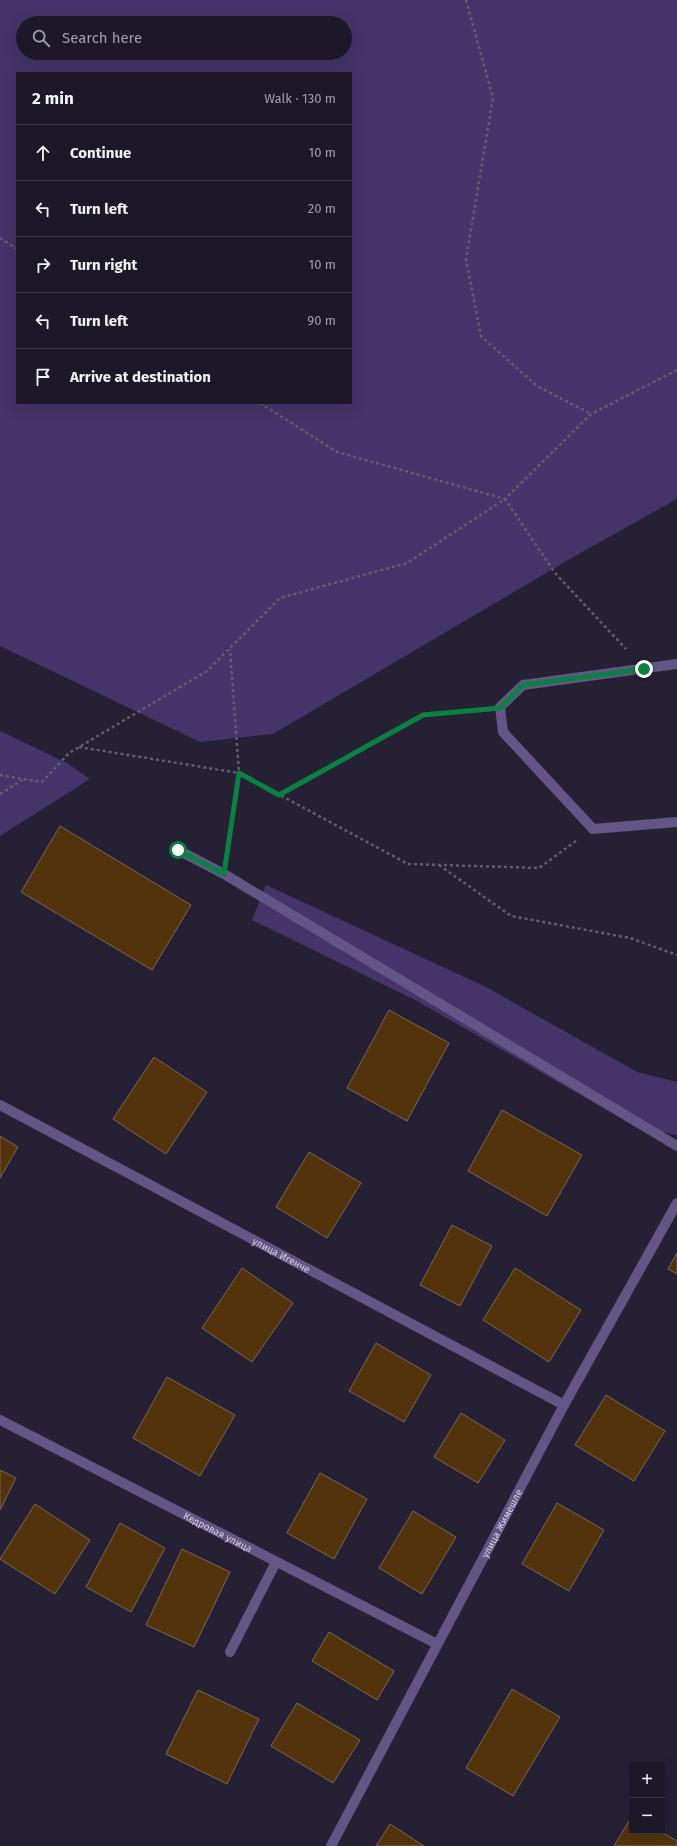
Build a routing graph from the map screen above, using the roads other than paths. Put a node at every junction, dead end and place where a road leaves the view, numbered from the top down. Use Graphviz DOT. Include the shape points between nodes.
graph roads {
  1 [pos="677,664"];
  2 [pos="677,822"];
  3 [pos="178,850"];
  4 [pos="0,1105"];
  5 [pos="677,1146"];
  6 [pos="677,1203"];
  7 [pos="564,1405"];
  8 [pos="0,1420"];
  9 [pos="276,1562"];
  10 [pos="437,1644"];
  11 [pos="230,1652"];
  12 [pos="331,1846"];
  1 -- 2 [label="street" via="523,685 500,708 503,732 593,829"];
  3 -- 5 [label="street" via="224,874"];
  4 -- 7 [label="street, улица Игенче"];
  6 -- 7 [label="street, улица Жимешле"];
  7 -- 10 [label="street, улица Жимешле"];
  8 -- 9 [label="street, Кедровая улица"];
  9 -- 10 [label="street, Кедровая улица"];
  9 -- 11 [label="street"];
  10 -- 12 [label="street, улица Жимешле"];
}
